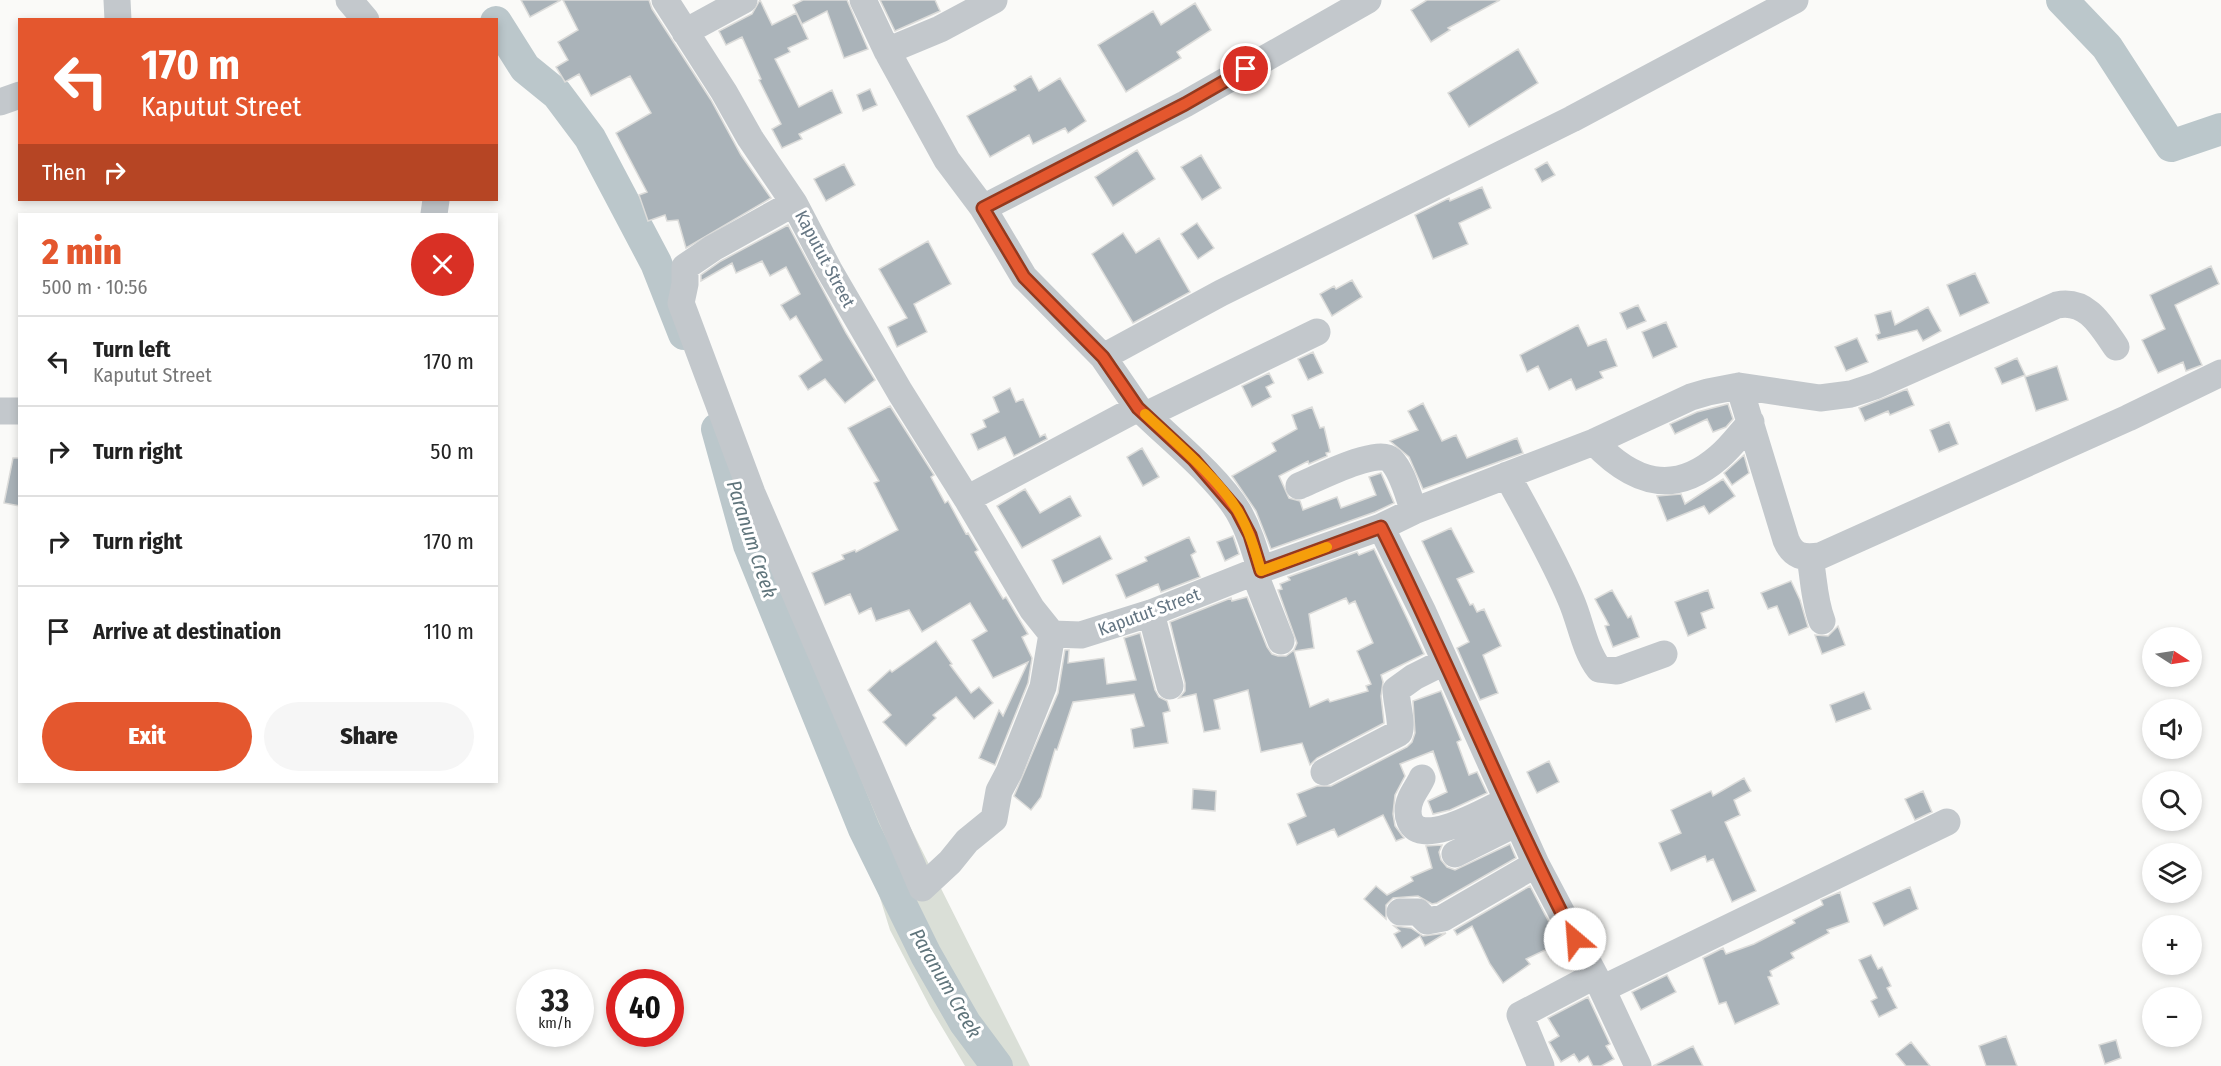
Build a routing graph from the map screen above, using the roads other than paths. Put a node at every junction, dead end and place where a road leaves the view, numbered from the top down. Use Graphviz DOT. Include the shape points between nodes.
graph roads {
  1 [pos="117,0"];
  2 [pos="349,0"];
  3 [pos="665,0"];
  4 [pos="744,0"];
  5 [pos="863,0"];
  6 [pos="994,0"];
  7 [pos="1368,0"];
  8 [pos="1795,0"];
  9 [pos="118,18"];
  10 [pos="364,18"];
  11 [pos="685,32"];
  12 [pos="887,51"];
  13 [pos="18,96"];
  14 [pos="0,102"];
  15 [pos="794,203"];
  16 [pos="983,208"];
  17 [pos="1317,332"];
  18 [pos="2116,347"];
  19 [pos="1103,357"];
  20 [pos="2221,373"];
  21 [pos="1739,386"];
  22 [pos="0,411"];
  23 [pos="18,411"];
  24 [pos="1142,412"];
  25 [pos="1751,422"];
  26 [pos="1594,442"];
  27 [pos="1507,475"];
  28 [pos="1299,486"];
  29 [pos="967,499"];
  30 [pos="1414,511"];
  31 [pos="1381,527"];
  32 [pos="1810,558"];
  33 [pos="1258,572"];
  34 [pos="1151,614"];
  35 [pos="1822,621"];
  36 [pos="1052,634"];
  37 [pos="1281,640"];
  38 [pos="1664,654"];
  39 [pos="1444,662"];
  40 [pos="1170,686"];
  41 [pos="1324,772"];
  42 [pos="1422,778"];
  43 [pos="1512,812"];
  44 [pos="1947,822"];
  45 [pos="1455,854"];
  46 [pos="1536,864"];
  47 [pos="1400,912"];
  48 [pos="1598,983"];
  49 [pos="1541,1066"];
  50 [pos="1638,1066"];
  1 -- 9 [label="street"];
  2 -- 10 [label="street"];
  3 -- 11 [label="street, Kaputut Street"];
  4 -- 11 [label="street"];
  5 -- 12 [label="street"];
  6 -- 12 [label="street"];
  7 -- 16 [label="street" via="1185,104"];
  8 -- 19 [label="street" via="1572,119 1221,293"];
  11 -- 15 [label="street, Kaputut Street"];
  12 -- 16 [label="street" via="947,160"];
  13 -- 14 [label="street"];
  15 -- 29 [label="street, Kaputut Street" via="860,324"];
  15 -- 36 [label="street" via="685,267 681,303 752,493 922,888 994,819 999,791 1043,687"];
  16 -- 19 [label="street" via="1024,277"];
  17 -- 24 [label="street"];
  18 -- 21 [label="street" via="2089,311 2068,303 1851,393 1820,398"];
  19 -- 24 [label="street"];
  20 -- 32 [label="street"];
  21 -- 25 [label="street"];
  21 -- 26 [label="street, Kaputut Street" via="1691,397"];
  22 -- 23 [label="street"];
  24 -- 29 [label="street"];
  24 -- 33 [label="street" via="1194,460 1237,510 1250,535"];
  25 -- 26 [label="street" via="1719,457 1684,479 1669,482 1647,479 1622,468"];
  25 -- 32 [label="street" via="1790,550"];
  26 -- 27 [label="street, Kaputut Street"];
  27 -- 30 [label="street, Kaputut Street"];
  27 -- 38 [label="street" via="1565,587 1590,657 1599,669 1617,671"];
  28 -- 30 [label="street" via="1371,456 1384,456 1396,467"];
  29 -- 36 [label="street, Kaputut Street" via="1032,609"];
  30 -- 31 [label="street, Kaputut Street"];
  31 -- 33 [label="street, Kaputut Street"];
  31 -- 39 [label="street" via="1424,612"];
  32 -- 35 [label="street"];
  33 -- 34 [label="street, Kaputut Street"];
  33 -- 37 [label="street"];
  34 -- 36 [label="street, Kaputut Street" via="1081,636"];
  34 -- 40 [label="street"];
  39 -- 41 [label="street" via="1396,690 1401,725 1398,733"];
  39 -- 43 [label="street"];
  42 -- 43 [label="street" via="1410,800 1408,814 1412,825 1422,831"];
  43 -- 45 [label="street"];
  43 -- 46 [label="street"];
  44 -- 48 [label="street"];
  46 -- 47 [label="street" via="1443,918 1427,921 1418,912"];
  46 -- 48 [label="street"];
  48 -- 49 [label="street" via="1520,1015"];
  48 -- 50 [label="street"];
}
